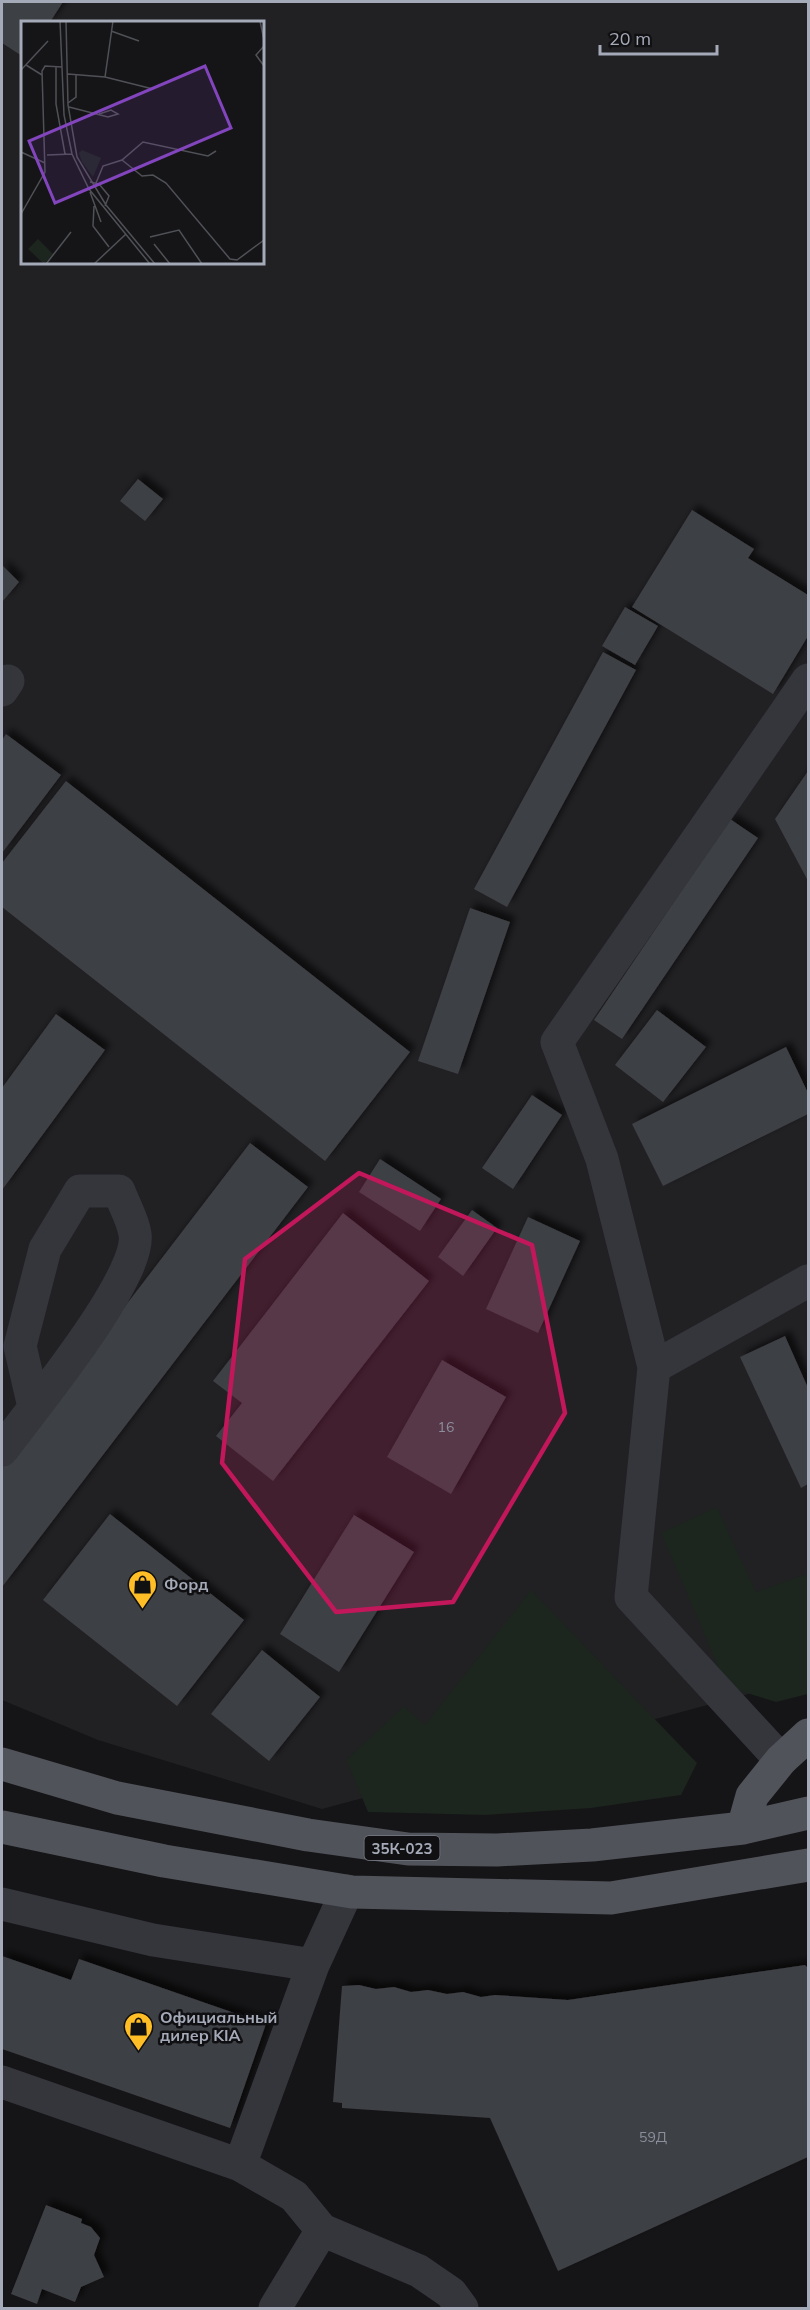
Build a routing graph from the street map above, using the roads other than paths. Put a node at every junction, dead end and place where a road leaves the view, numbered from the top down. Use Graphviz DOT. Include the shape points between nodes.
graph roads {
  1 [pos="808,680"];
  2 [pos="808,1281"];
  3 [pos="654,1367"];
  4 [pos="34,1407"];
  5 [pos="2,1450"];
  6 [pos="808,1735"];
  7 [pos="781,1760"];
  8 [pos="2,1764"];
  9 [pos="808,1813"];
  10 [pos="2,1827"];
  11 [pos="743,1828"];
  12 [pos="808,1865"];
  13 [pos="347,1891"];
  14 [pos="2,1904"];
  15 [pos="313,1965"];
  16 [pos="2,2082"];
  17 [pos="240,2165"];
  18 [pos="322,2230"];
  19 [pos="275,2308"];
  20 [pos="462,2308"];
  1 -- 3 [label="street" via="557,1042 602,1159"];
  2 -- 3 [label="street"];
  3 -- 7 [label="street" via="631,1597"];
  4 -- 4 [label="street" via="105,1311 128,1268 136,1235 119,1191 80,1191 45,1249 20,1346"];
  4 -- 5 [label="street"];
  6 -- 7 [label="main road"];
  7 -- 11 [label="main road" via="752,1796"];
  8 -- 11 [label="main road, 35К-023" via="117,1798 308,1835 408,1849 592,1845"];
  9 -- 11 [label="main road, 35К-023"];
  10 -- 13 [label="main road" via="164,1861"];
  12 -- 13 [label="main road" via="611,1898"];
  13 -- 15 [label="street"];
  14 -- 15 [label="street" via="153,1940"];
  15 -- 17 [label="street"];
  16 -- 17 [label="street"];
  17 -- 18 [label="street" via="294,2196"];
  18 -- 19 [label="street"];
  18 -- 20 [label="street" via="419,2271 451,2294"];
}
